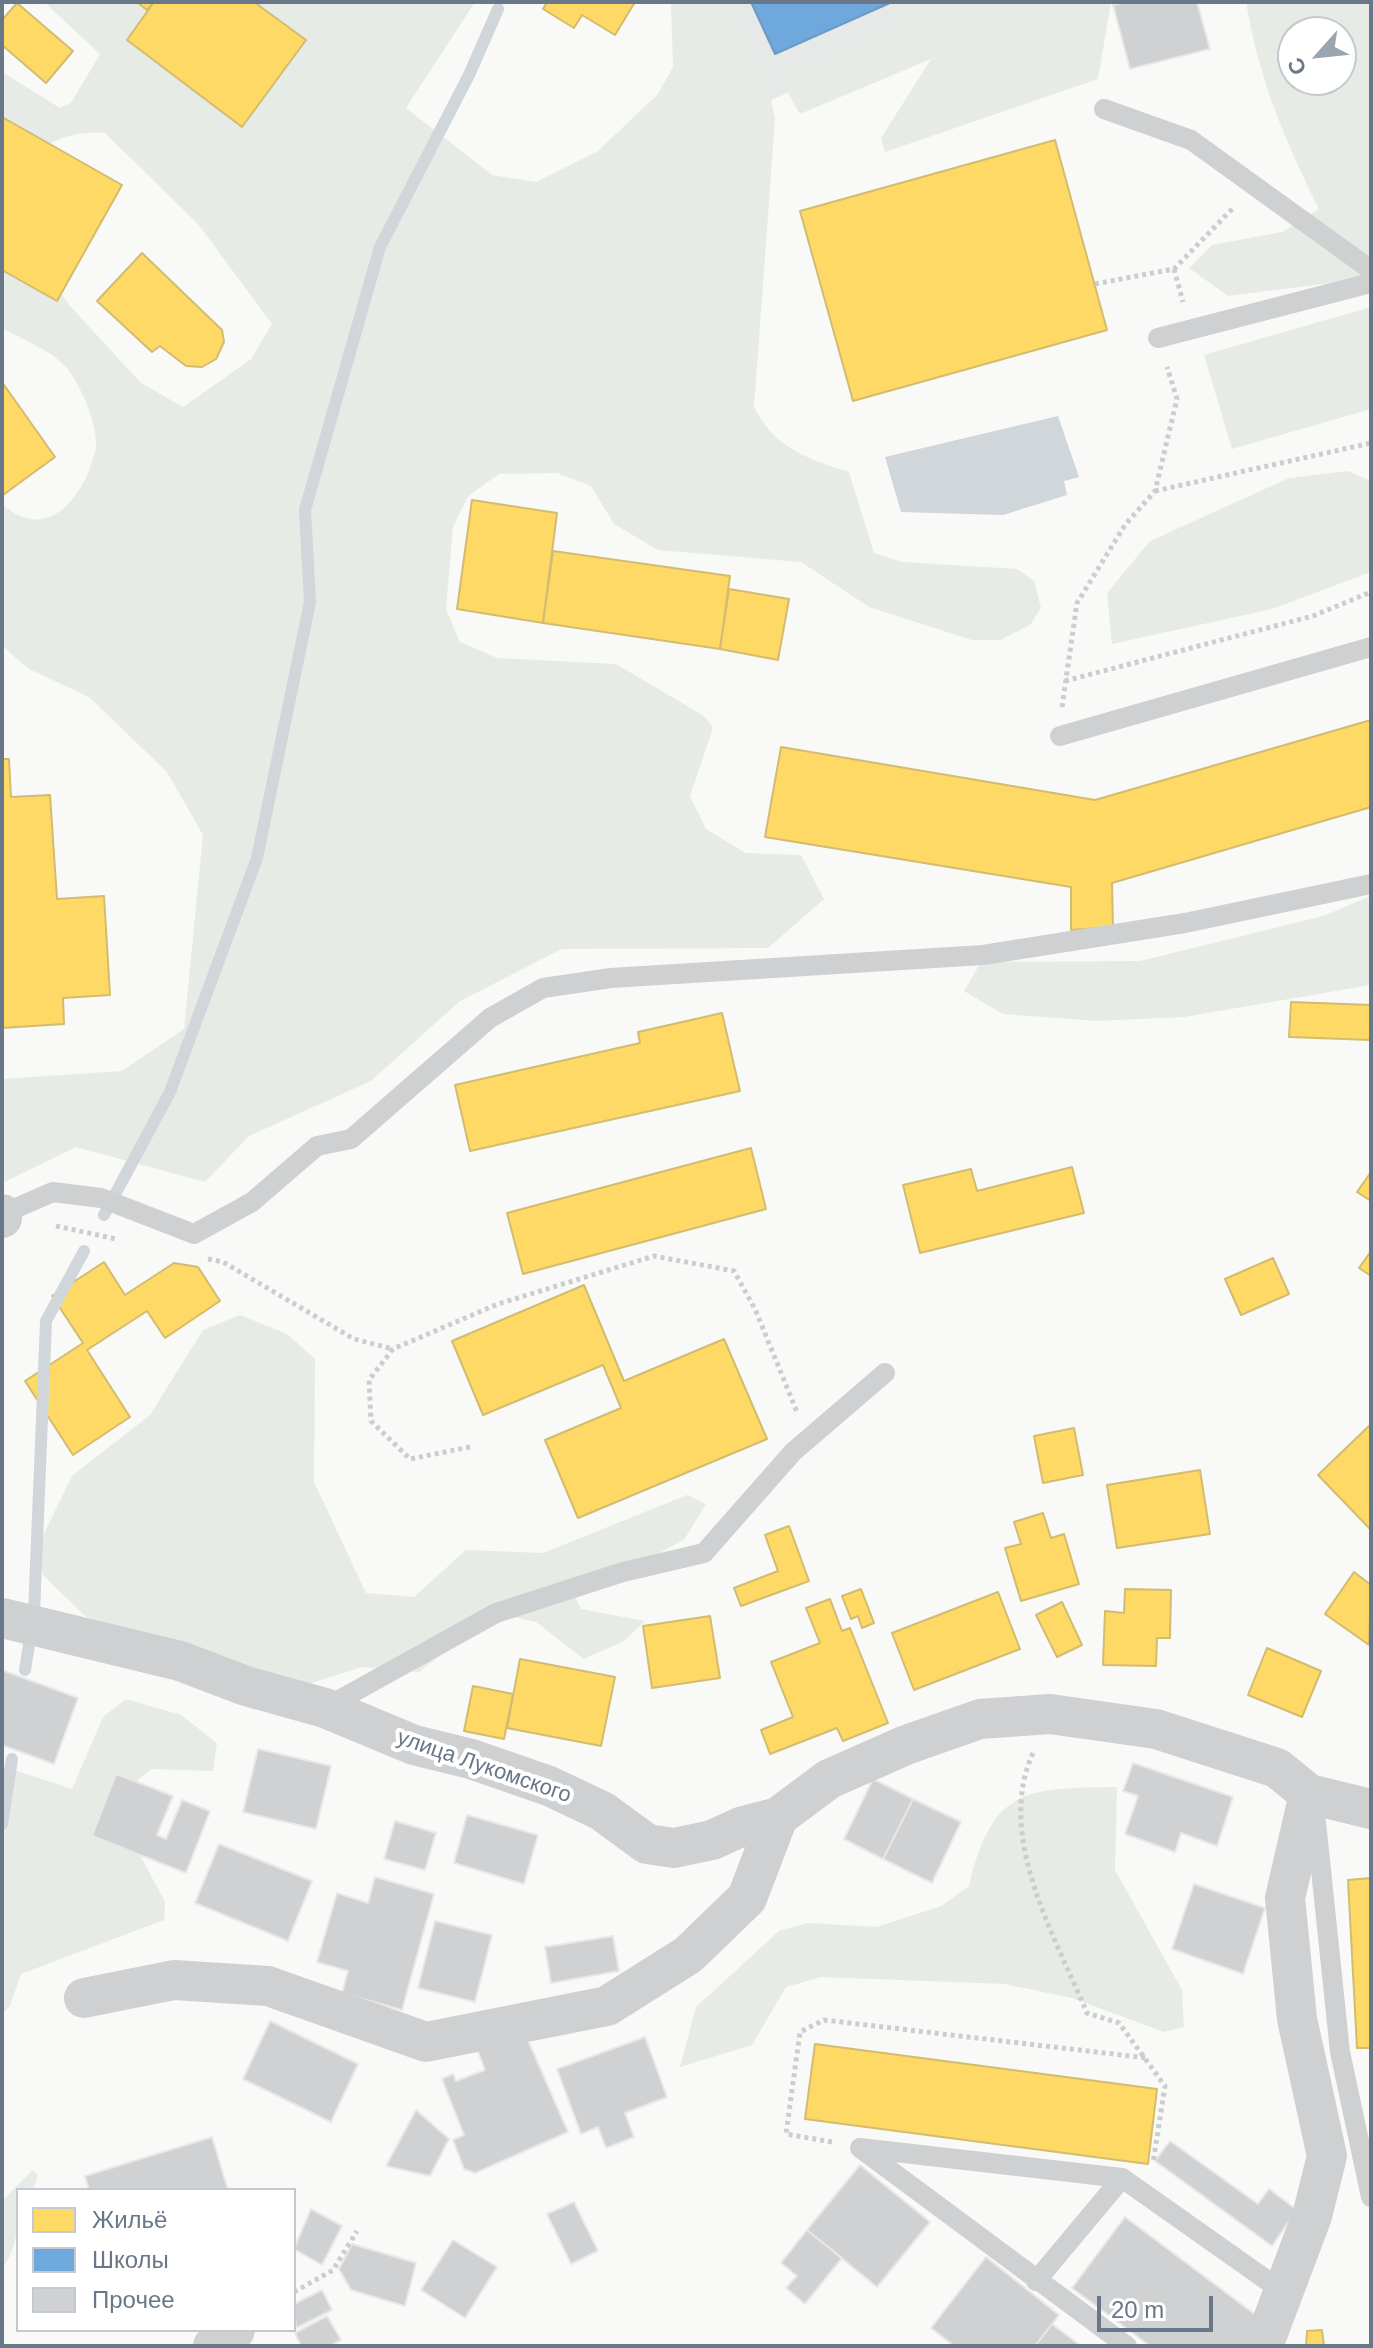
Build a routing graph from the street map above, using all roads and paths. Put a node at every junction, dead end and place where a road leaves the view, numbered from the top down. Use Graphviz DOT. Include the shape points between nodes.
graph roads {
  1 [pos="1104,109"];
  2 [pos="1255,186"];
  3 [pos="1371,270"];
  4 [pos="1371,283"];
  5 [pos="1095,284"];
  6 [pos="1158,338"];
  7 [pos="1371,443"];
  8 [pos="1155,491"];
  9 [pos="1371,592"];
  10 [pos="1371,647"];
  11 [pos="1064,681"];
  12 [pos="1060,736"];
  13 [pos="1371,884"];
  14 [pos="2,1215"];
  15 [pos="124,1241"];
  16 [pos="192,1257"];
  17 [pos="393,1349"];
  18 [pos="885,1373"];
  19 [pos="808,1439"];
  20 [pos="470,1447"];
  21 [pos="4,1618"];
  22 [pos="325,1708"];
  23 [pos="1050,1714"];
  24 [pos="1315,1795"];
  25 [pos="1371,1809"];
  26 [pos="778,1817"];
  27 [pos="84,1998"];
  28 [pos="1147,2058"];
  29 [pos="860,2148"];
  30 [pos="1122,2178"];
  31 [pos="1146,2195"];
  32 [pos="1371,2197"];
  33 [pos="357,2231"];
  34 [pos="1036,2281"];
  35 [pos="296,2291"];
  36 [pos="1285,2293"];
  37 [pos="232,2332"];
  38 [pos="213,2346"];
  39 [pos="1127,2346"];
  40 [pos="1263,2346"];
  1 -- 2 [label="lane" via="1191,140"];
  2 -- 3 [label="lane"];
  2 -- 5 [label="path" via="1174,269"];
  4 -- 6 [label="lane"];
  6 -- 8 [label="path" via="1177,399"];
  7 -- 8 [label="path"];
  8 -- 11 [label="path" via="1125,525 1077,603"];
  9 -- 11 [label="path" via="1313,616"];
  10 -- 12 [label="lane"];
  11 -- 12 [label="path"];
  13 -- 14 [label="lane" via="1185,923 983,955 611,978 543,988 490,1018 351,1139 317,1146 252,1202 194,1234 101,1198 53,1192"];
  14 -- 15 [label="path"];
  16 -- 17 [label="path" via="223,1262 354,1339"];
  17 -- 19 [label="path" via="498,1304 654,1256 734,1271"];
  17 -- 20 [label="path" via="369,1380 371,1421 410,1459"];
  18 -- 19 [label="lane"];
  19 -- 22 [label="lane" via="704,1553 623,1572 496,1613"];
  21 -- 22 [label="street, улица Лукомского" via="180,1661"];
  22 -- 26 [label="street, улица Лукомского" via="414,1745 549,1786 602,1811 647,1844 674,1848"];
  23 -- 24 [label="street, улица Лукомского" via="1156,1729 1277,1768"];
  23 -- 26 [label="street, улица Лукомского" via="980,1719 906,1745 829,1779"];
  23 -- 28 [label="path" via="1022,1793 1021,1823 1031,1875 1087,2013 1119,2023"];
  24 -- 25 [label="street"];
  24 -- 32 [label="lane" via="1340,2052"];
  24 -- 36 [label="street" via="1285,1898 1297,2019 1327,2156"];
  26 -- 27 [label="street" via="747,1898 688,1955 607,2006 426,2042 268,1986 174,1980"];
  28 -- 29 [label="path" via="824,2020 800,2032 786,2134"];
  28 -- 31 [label="path" via="1165,2086"];
  29 -- 30 [label="lane"];
  29 -- 34 [label="lane"];
  30 -- 31 [label="lane"];
  30 -- 34 [label="lane"];
  31 -- 36 [label="lane"];
  33 -- 35 [label="path" via="333,2270"];
  34 -- 39 [label="lane"];
  36 -- 40 [label="street"];
  37 -- 38 [label="street"];
}
